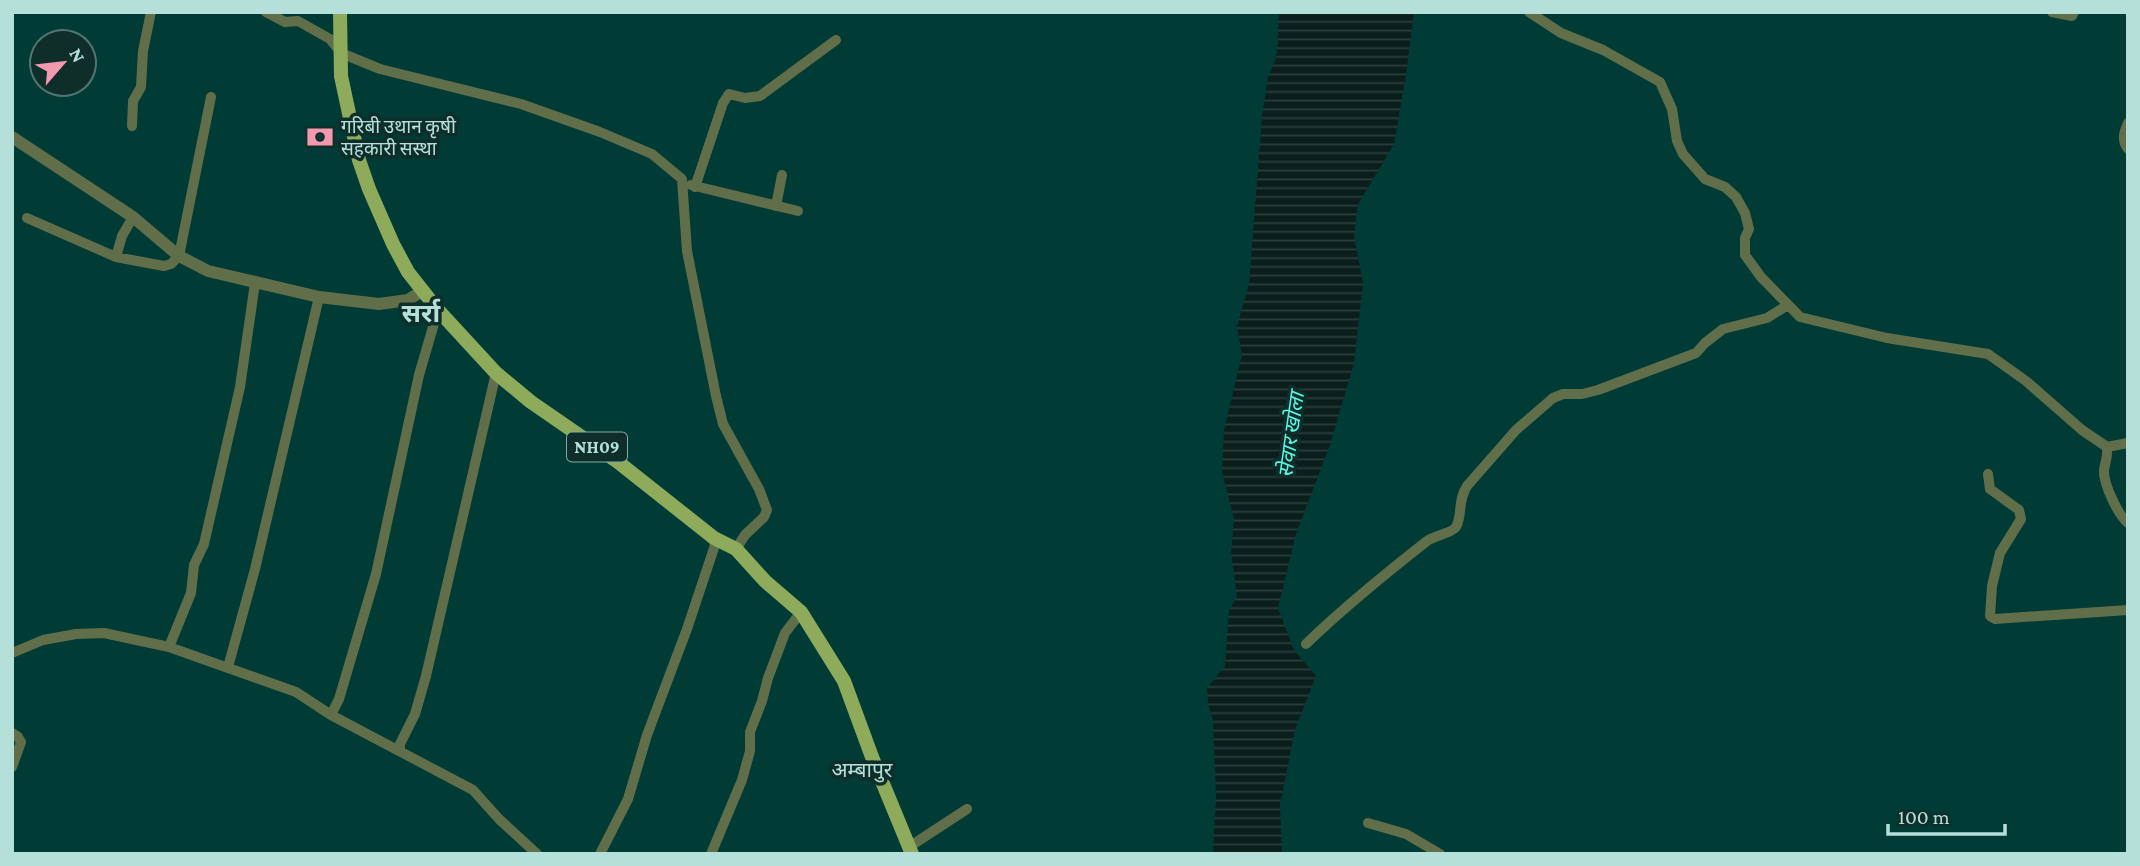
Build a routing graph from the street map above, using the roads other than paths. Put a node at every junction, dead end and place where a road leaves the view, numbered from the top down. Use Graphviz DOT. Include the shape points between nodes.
graph roads {
  1 [pos="152,12"];
  2 [pos="266,12"];
  3 [pos="340,12"];
  4 [pos="2052,12"];
  5 [pos="2074,12"];
  6 [pos="1531,13"];
  7 [pos="836,40"];
  8 [pos="341,53"];
  9 [pos="211,97"];
  10 [pos="2128,122"];
  11 [pos="132,126"];
  12 [pos="12,136"];
  13 [pos="2128,149"];
  14 [pos="782,176"];
  15 [pos="682,179"];
  16 [pos="695,187"];
  17 [pos="776,206"];
  18 [pos="798,211"];
  19 [pos="133,217"];
  20 [pos="27,218"];
  21 [pos="116,257"];
  22 [pos="179,257"];
  23 [pos="255,283"];
  24 [pos="422,291"];
  25 [pos="319,297"];
  26 [pos="1788,305"];
  27 [pos="438,310"];
  28 [pos="496,373"];
  29 [pos="2128,443"];
  30 [pos="2107,447"];
  31 [pos="1988,474"];
  32 [pos="2128,523"];
  33 [pos="714,538"];
  34 [pos="736,549"];
  35 [pos="2128,610"];
  36 [pos="801,612"];
  37 [pos="1306,644"];
  38 [pos="169,647"];
  39 [pos="12,653"];
  40 [pos="228,667"];
  41 [pos="331,715"];
  42 [pos="12,733"];
  43 [pos="400,751"];
  44 [pos="12,767"];
  45 [pos="967,808"];
  46 [pos="1368,823"];
  47 [pos="911,851"];
  48 [pos="537,854"];
  49 [pos="600,854"];
  50 [pos="711,854"];
  51 [pos="1440,854"];
  1 -- 11 [label="street"];
  2 -- 8 [label="street" via="285,22 298,21 330,39"];
  3 -- 8 [label="main road, NH09"];
  4 -- 5 [label="street" via="2072,16"];
  6 -- 26 [label="street" via="1660,82 1683,154 1704,179 1736,197 1749,229 1745,255"];
  7 -- 16 [label="street" via="760,96 729,94"];
  8 -- 15 [label="street" via="380,69 521,104 600,132 652,154"];
  8 -- 24 [label="main road, NH09" via="341,76 359,160 393,244"];
  9 -- 22 [label="street"];
  10 -- 13 [label="street" via="2123,136"];
  12 -- 19 [label="street"];
  14 -- 17 [label="street"];
  15 -- 16 [label="street"];
  15 -- 34 [label="street" via="687,251 718,405 766,510"];
  16 -- 17 [label="street"];
  17 -- 18 [label="street"];
  19 -- 21 [label="street"];
  19 -- 22 [label="street"];
  20 -- 21 [label="street"];
  21 -- 22 [label="street" via="164,266"];
  22 -- 23 [label="street" via="208,271"];
  23 -- 25 [label="street"];
  23 -- 38 [label="street" via="240,387 204,544"];
  24 -- 25 [label="street" via="408,300 379,304"];
  24 -- 27 [label="main road, NH09"];
  25 -- 40 [label="street"];
  26 -- 30 [label="street" via="1800,317 1887,338 1988,354"];
  26 -- 37 [label="street" via="1767,318 1723,329 1696,353 1598,390 1553,398 1516,430 1467,486 1453,530 1431,539"];
  27 -- 28 [label="main road, NH09"];
  27 -- 41 [label="street" via="419,375 376,574"];
  28 -- 33 [label="main road, NH09"];
  28 -- 43 [label="street" via="426,676"];
  29 -- 30 [label="street"];
  30 -- 32 [label="street" via="2105,478 2115,506"];
  31 -- 35 [label="street" via="1990,489 2019,510 2021,519 2000,552 1990,616 1995,620"];
  33 -- 34 [label="main road, NH09"];
  33 -- 49 [label="street" via="628,799"];
  34 -- 36 [label="main road, NH09"];
  36 -- 47 [label="main road, NH09" via="844,681"];
  36 -- 50 [label="street" via="785,633 768,678 750,732 742,780"];
  38 -- 39 [label="street" via="104,633 76,634 43,640"];
  38 -- 40 [label="street"];
  40 -- 41 [label="street" via="296,692"];
  41 -- 43 [label="street"];
  42 -- 44 [label="street" via="21,742"];
  43 -- 48 [label="street" via="473,790"];
  45 -- 47 [label="street"];
  46 -- 51 [label="street" via="1406,834"];
}
